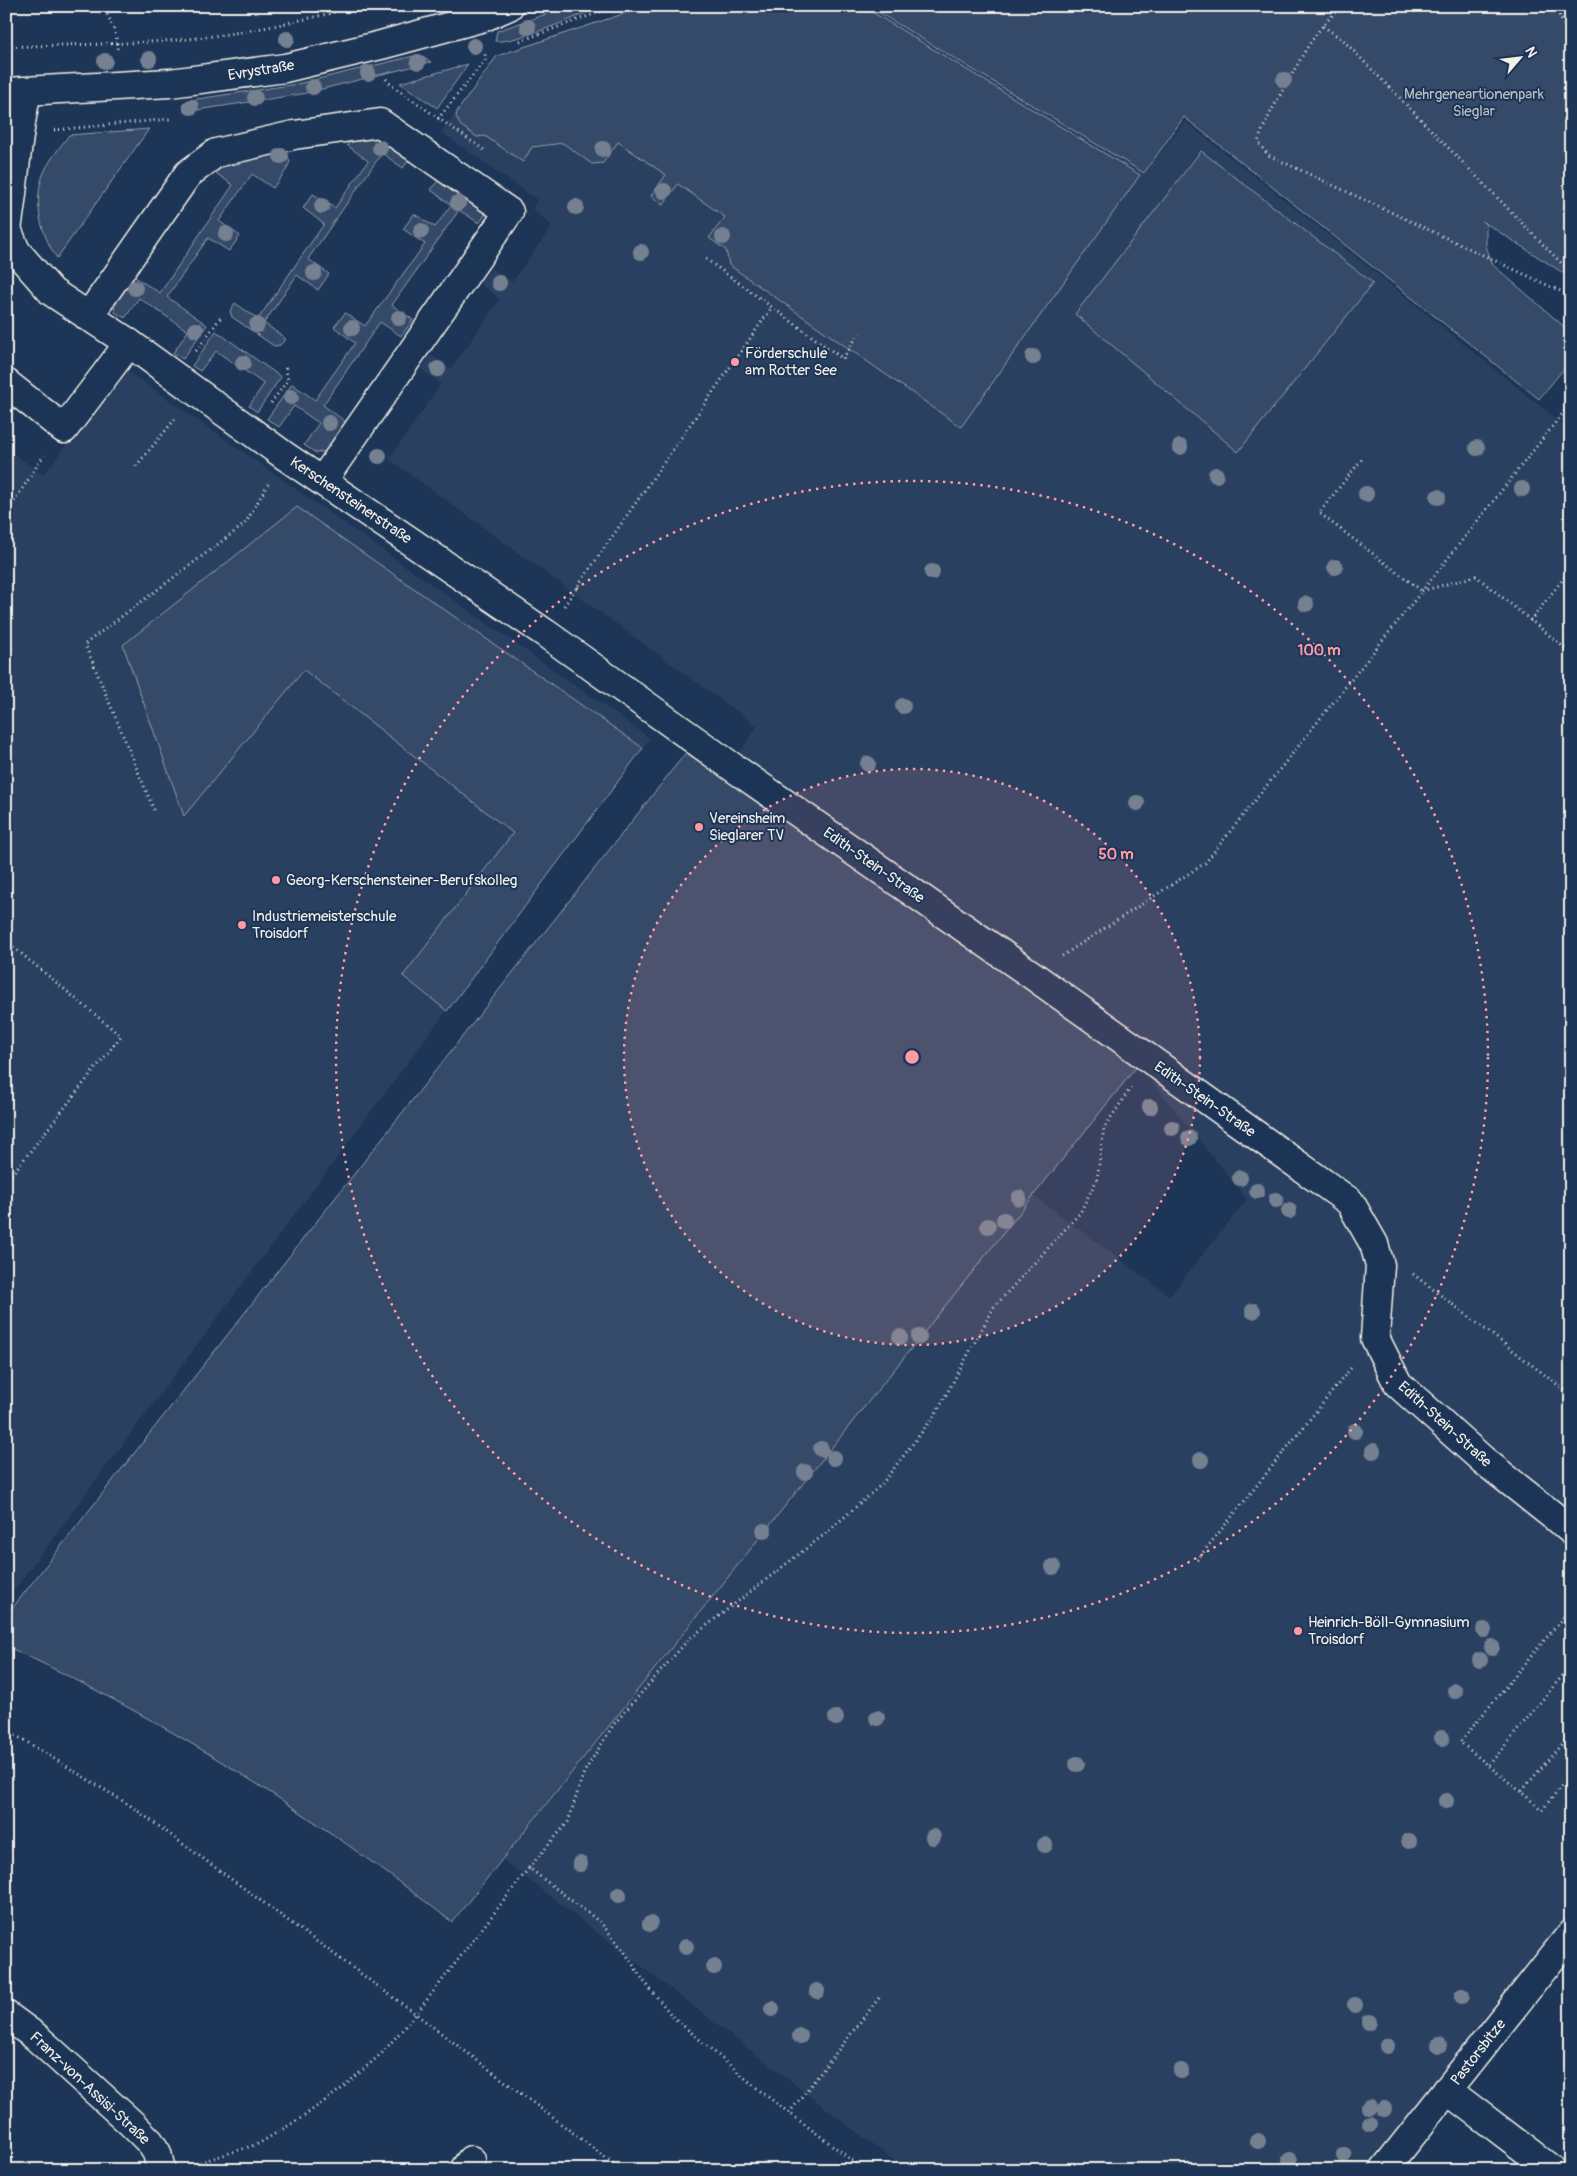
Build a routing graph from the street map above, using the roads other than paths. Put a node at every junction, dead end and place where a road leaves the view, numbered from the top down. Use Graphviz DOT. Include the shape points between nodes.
graph roads {
  1 [pos="509,6"];
  2 [pos="16,92"];
  3 [pos="6,229"];
  4 [pos="88,317"];
  5 [pos="128,344"];
  6 [pos="6,383"];
  7 [pos="323,480"];
  8 [pos="715,754"];
  9 [pos="1571,1530"];
  10 [pos="1571,1934"];
  11 [pos="6,2016"];
  12 [pos="1447,2090"];
  13 [pos="161,2170"];
  14 [pos="1384,2170"];
  15 [pos="1552,2170"];
  1 -- 2 [label="street, Evrystraße" via="484,17 285,68 170,83"];
  2 -- 3 [label="street" via="19,125"];
  3 -- 4 [label="street, Kerschensteinerstraße" via="16,251 52,292"];
  4 -- 5 [label="street, Kerschensteinerstraße"];
  4 -- 7 [label="street" via="188,174 216,153 294,135 380,123 417,147 509,212"];
  5 -- 6 [label="street" via="64,429"];
  5 -- 7 [label="street, Kerschensteinerstraße"];
  7 -- 8 [label="street, Kerschensteinerstraße"];
  8 -- 9 [label="street, Edith-Stein-Straße" via="1350,1202 1374,1244 1380,1266 1375,1338 1398,1384 1483,1460"];
  10 -- 12 [label="street, Pastorsbitze"];
  11 -- 13 [label="street, Franz-von-Assisi-Straße" via="36,2037 132,2123 150,2142"];
  12 -- 14 [label="street, Pastorsbitze"];
  12 -- 15 [label="street"];
}
